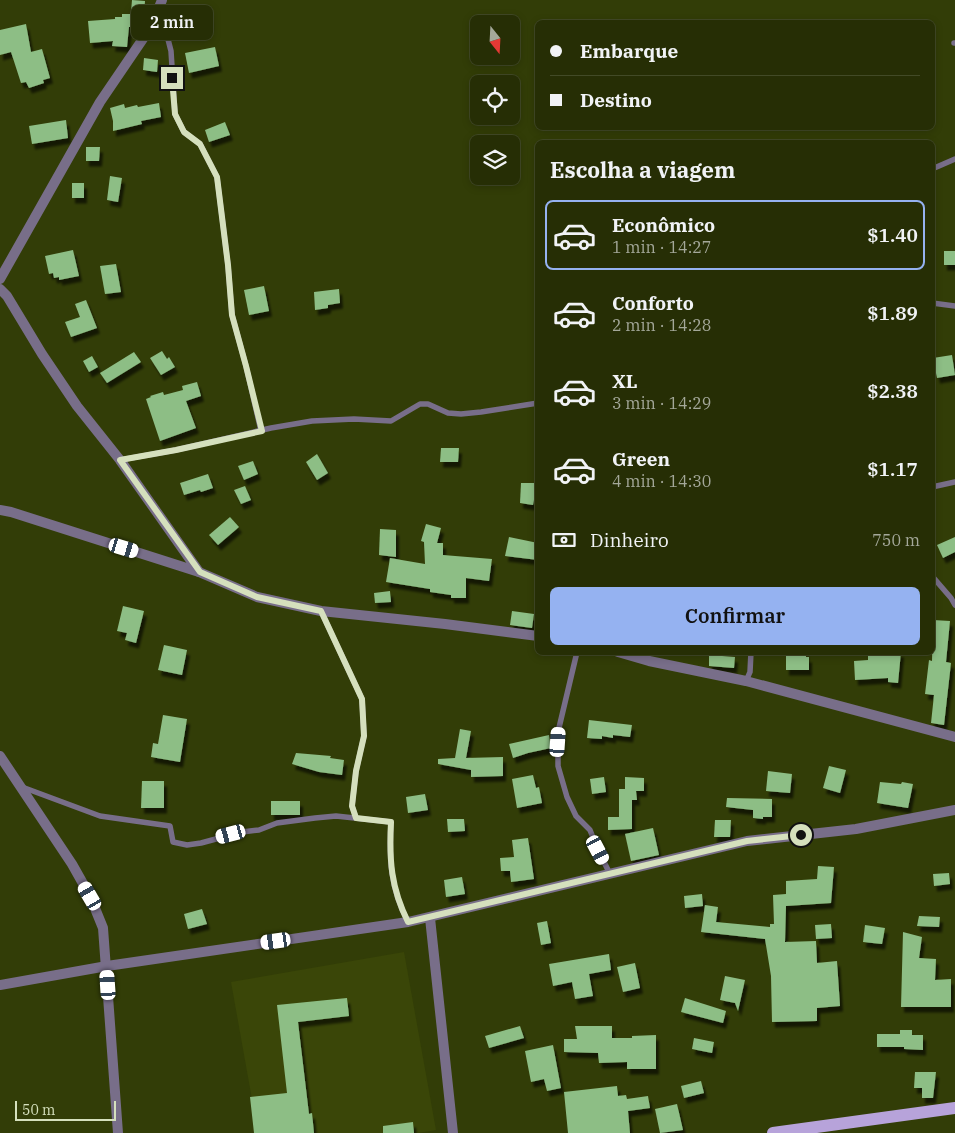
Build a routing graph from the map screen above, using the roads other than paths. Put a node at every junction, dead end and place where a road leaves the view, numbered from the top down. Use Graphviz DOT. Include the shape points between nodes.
graph roads {
  1 [pos="161,4"];
  2 [pos="955,160"];
  3 [pos="935,168"];
  4 [pos="0,279"];
  5 [pos="2,295"];
  6 [pos="935,304"];
  7 [pos="955,306"];
  8 [pos="535,403"];
  9 [pos="262,431"];
  10 [pos="120,460"];
  11 [pos="955,482"];
  12 [pos="935,487"];
  13 [pos="0,510"];
  14 [pos="200,572"];
  15 [pos="935,579"];
  16 [pos="955,605"];
  17 [pos="321,611"];
  18 [pos="535,636"];
  19 [pos="575,655"];
  20 [pos="628,655"];
  21 [pos="751,655"];
  22 [pos="746,680"];
  23 [pos="955,737"];
  24 [pos="2,760"];
  25 [pos="22,787"];
  26 [pos="955,810"];
  27 [pos="356,818"];
  28 [pos="610,874"];
  29 [pos="430,918"];
  30 [pos="408,922"];
  31 [pos="107,966"];
  32 [pos="0,985"];
  33 [pos="955,1108"];
  34 [pos="118,1133"];
  35 [pos="453,1133"];
  36 [pos="773,1133"];
  1 -- 4 [label="street" via="151,27 100,102"];
  1 -- 9 [label="lane" via="171,51 175,114 184,132 200,144 217,177 232,315"];
  2 -- 3 [label="lane"];
  5 -- 10 [label="street" via="77,406"];
  6 -- 7 [label="lane"];
  8 -- 9 [label="lane" via="461,414 420,404 391,421 312,421"];
  9 -- 10 [label="lane"];
  10 -- 14 [label="street"];
  11 -- 12 [label="lane"];
  13 -- 14 [label="street"];
  14 -- 17 [label="street" via="257,597"];
  15 -- 16 [label="lane"];
  17 -- 18 [label="street"];
  17 -- 27 [label="lane" via="362,699 364,736 352,806"];
  19 -- 28 [label="lane" via="558,732 558,766 576,816 590,830"];
  20 -- 22 [label="street"];
  21 -- 22 [label="lane"];
  22 -- 23 [label="street"];
  24 -- 25 [label="street"];
  25 -- 27 [label="lane" via="100,816 170,826 173,842 187,845 294,820 336,816"];
  25 -- 31 [label="street" via="90,896 103,928"];
  26 -- 28 [label="street" via="856,830 747,841"];
  27 -- 30 [label="lane" via="391,822 391,874"];
  28 -- 29 [label="street"];
  29 -- 30 [label="street"];
  29 -- 35 [label="street"];
  30 -- 31 [label="street"];
  31 -- 32 [label="street"];
  31 -- 34 [label="street"];
  33 -- 36 [label="main road"];
}
